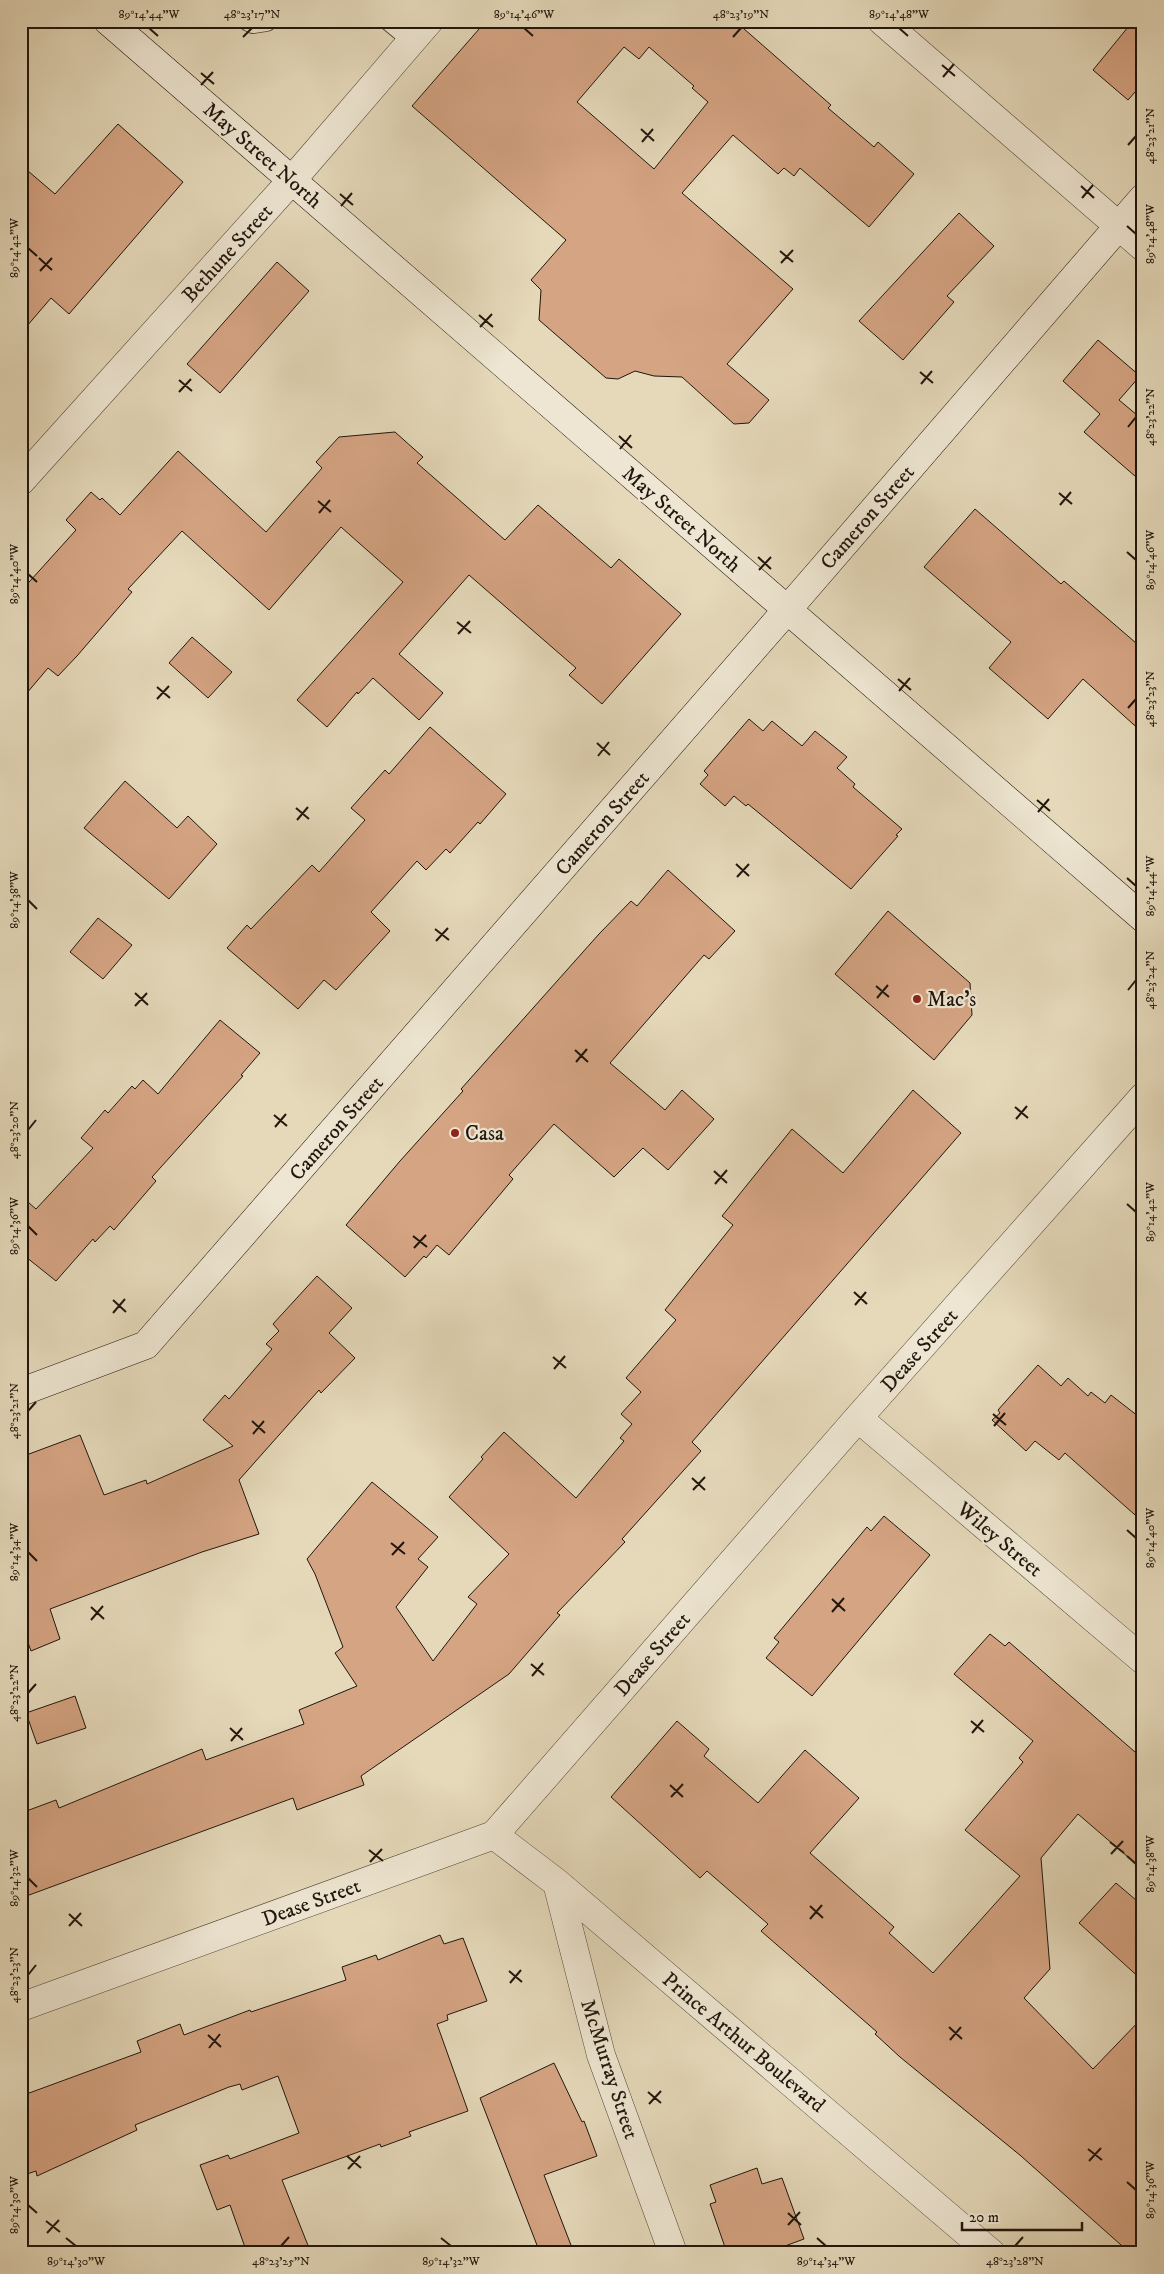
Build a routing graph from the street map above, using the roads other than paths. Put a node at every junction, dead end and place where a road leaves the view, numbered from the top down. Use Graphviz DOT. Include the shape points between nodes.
graph roads {
  1 [pos="108,21"];
  2 [pos="249,21"];
  3 [pos="266,21"];
  4 [pos="390,21"];
  5 [pos="882,21"];
  6 [pos="421,31"];
  7 [pos="292,180"];
  8 [pos="1143,198"];
  9 [pos="1118,226"];
  10 [pos="1143,247"];
  11 [pos="21,481"];
  12 [pos="787,610"];
  13 [pos="1143,918"];
  14 [pos="1143,1097"];
  15 [pos="21,1392"];
  16 [pos="858,1418"];
  17 [pos="1143,1660"];
  18 [pos="494,1836"];
  19 [pos="558,1883"];
  20 [pos="21,2007"];
  21 [pos="980,2250"];
  22 [pos="673,2253"];
  1 -- 7 [label="street, May Street North"];
  2 -- 3 [label="lane"];
  4 -- 6 [label="lane"];
  5 -- 9 [label="street"];
  6 -- 7 [label="street, Bethune Street"];
  7 -- 11 [label="street, Bethune Street"];
  7 -- 12 [label="street, May Street North"];
  8 -- 9 [label="street, Cameron Street"];
  9 -- 10 [label="street"];
  9 -- 12 [label="street, Cameron Street"];
  12 -- 13 [label="street, May Street North"];
  12 -- 15 [label="street, Cameron Street" via="146,1345"];
  14 -- 16 [label="street, Dease Street"];
  16 -- 17 [label="street, Wiley Street"];
  16 -- 18 [label="street, Dease Street"];
  18 -- 19 [label="street, Prince Arthur Boulevard"];
  18 -- 20 [label="street, Dease Street"];
  19 -- 21 [label="street, Prince Arthur Boulevard"];
  19 -- 22 [label="street, McMurray Street" via="600,2055"];
}
